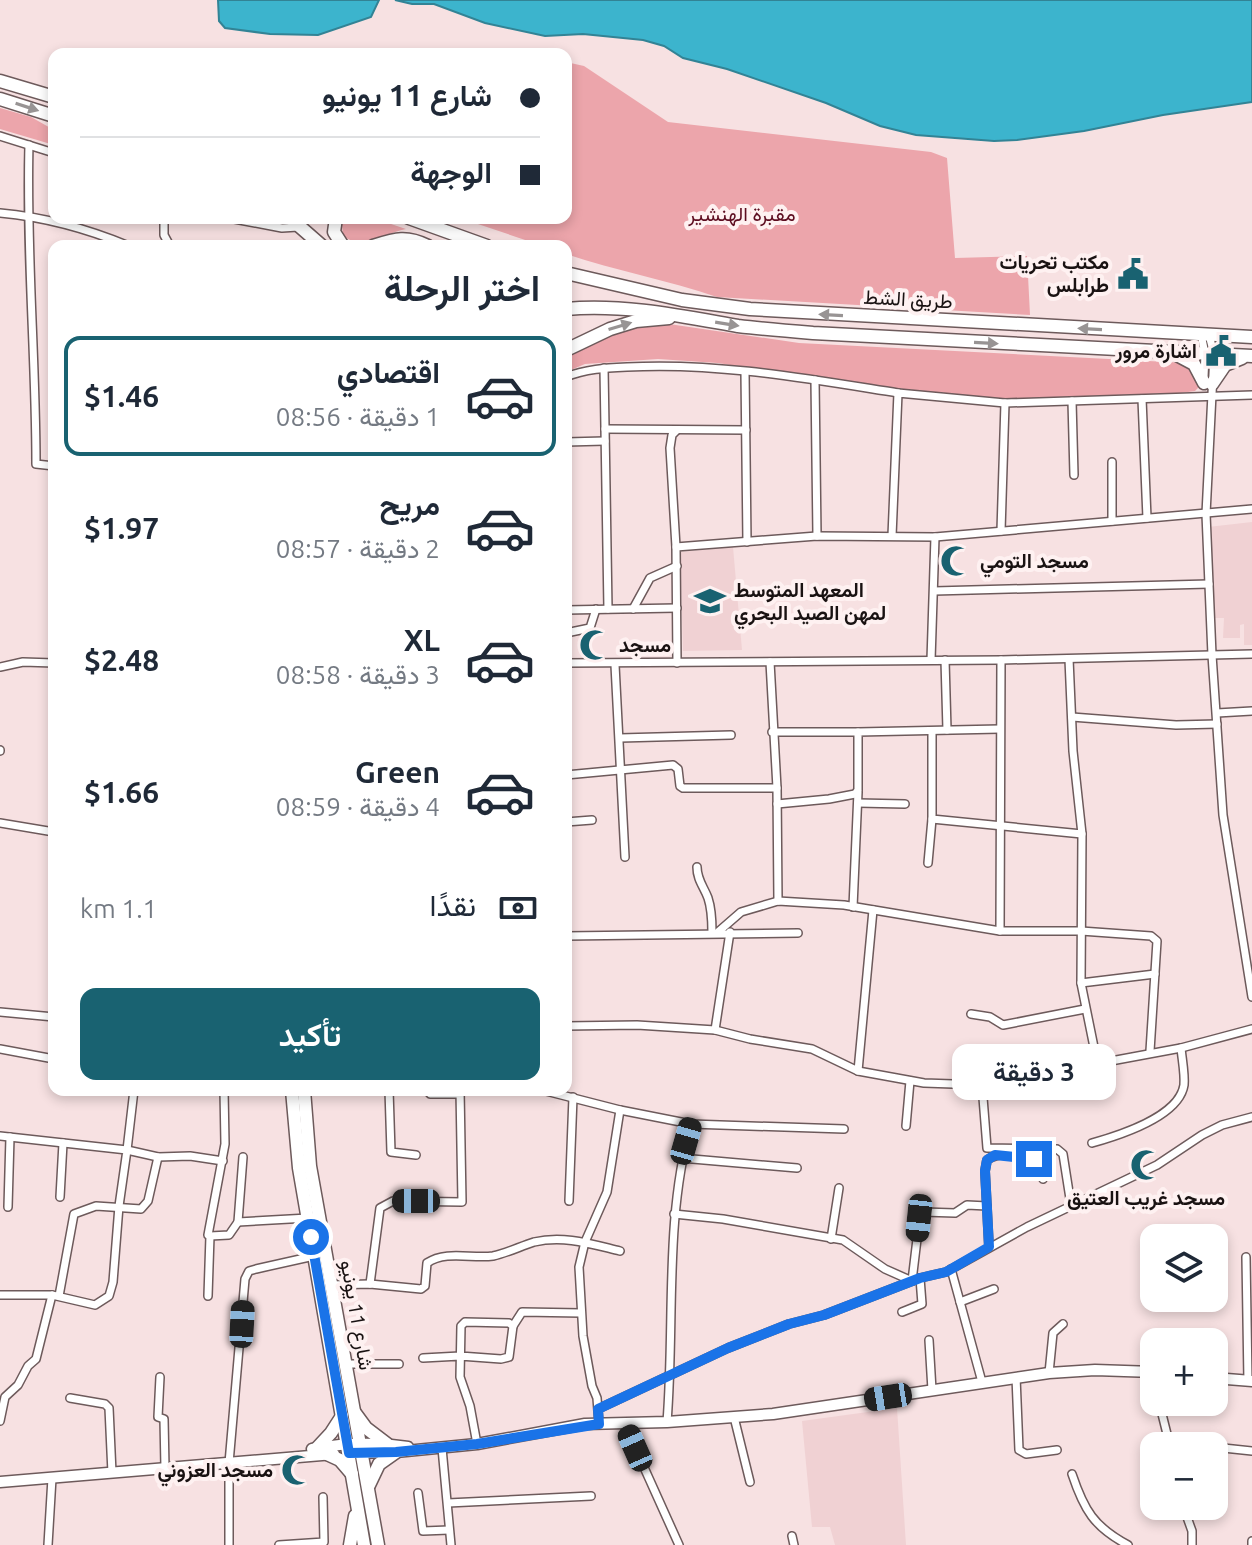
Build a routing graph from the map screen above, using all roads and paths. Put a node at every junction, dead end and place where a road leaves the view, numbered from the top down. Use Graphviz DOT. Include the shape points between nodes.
graph roads {
  1 [pos="0,81"];
  2 [pos="48,95"];
  3 [pos="0,99"];
  4 [pos="48,114"];
  5 [pos="0,136"];
  6 [pos="29,145"];
  7 [pos="48,151"];
  8 [pos="0,213"];
  9 [pos="27,215"];
  10 [pos="48,221"];
  11 [pos="59,224"];
  12 [pos="261,224"];
  13 [pos="298,224"];
  14 [pos="426,224"];
  15 [pos="302,227"];
  16 [pos="435,227"];
  17 [pos="106,237"];
  18 [pos="105,240"];
  19 [pos="114,240"];
  20 [pos="316,240"];
  21 [pos="390,240"];
  22 [pos="414,240"];
  23 [pos="451,240"];
  24 [pos="471,240"];
  25 [pos="572,274"];
  26 [pos="572,309"];
  27 [pos="678,316"];
  28 [pos="1205,335"];
  29 [pos="1252,337"];
  30 [pos="572,347"];
  31 [pos="1170,352"];
  32 [pos="1210,354"];
  33 [pos="1250,356"];
  34 [pos="604,368"];
  35 [pos="745,372"];
  36 [pos="572,375"];
  37 [pos="815,380"];
  38 [pos="1210,389"];
  39 [pos="898,393"];
  40 [pos="1252,395"];
  41 [pos="1142,399"];
  42 [pos="1072,401"];
  43 [pos="1005,403"];
  44 [pos="605,429"];
  45 [pos="677,430"];
  46 [pos="746,430"];
  47 [pos="605,441"];
  48 [pos="572,442"];
  49 [pos="1112,462"];
  50 [pos="48,465"];
  51 [pos="1074,475"];
  52 [pos="1252,509"];
  53 [pos="1206,514"];
  54 [pos="1147,518"];
  55 [pos="1112,521"];
  56 [pos="1001,531"];
  57 [pos="817,536"];
  58 [pos="892,536"];
  59 [pos="935,537"];
  60 [pos="747,542"];
  61 [pos="676,547"];
  62 [pos="677,566"];
  63 [pos="1209,584"];
  64 [pos="934,591"];
  65 [pos="677,608"];
  66 [pos="596,609"];
  67 [pos="608,609"];
  68 [pos="633,609"];
  69 [pos="572,610"];
  70 [pos="572,632"];
  71 [pos="1252,654"];
  72 [pos="1212,655"];
  73 [pos="1069,659"];
  74 [pos="931,660"];
  75 [pos="945,660"];
  76 [pos="1001,660"];
  77 [pos="770,662"];
  78 [pos="48,663"];
  79 [pos="572,663"];
  80 [pos="677,663"];
  81 [pos="615,665"];
  82 [pos="0,667"];
  83 [pos="1252,711"];
  84 [pos="1217,713"];
  85 [pos="1072,717"];
  86 [pos="1217,724"];
  87 [pos="1000,729"];
  88 [pos="947,730"];
  89 [pos="932,731"];
  90 [pos="772,732"];
  91 [pos="858,732"];
  92 [pos="731,735"];
  93 [pos="620,738"];
  94 [pos="622,769"];
  95 [pos="572,774"];
  96 [pos="777,788"];
  97 [pos="858,790"];
  98 [pos="858,803"];
  99 [pos="777,804"];
  100 [pos="905,804"];
  101 [pos="932,819"];
  102 [pos="592,820"];
  103 [pos="572,822"];
  104 [pos="0,823"];
  105 [pos="999,825"];
  106 [pos="48,831"];
  107 [pos="1082,834"];
  108 [pos="625,857"];
  109 [pos="928,863"];
  110 [pos="697,867"];
  111 [pos="778,901"];
  112 [pos="853,907"];
  113 [pos="873,910"];
  114 [pos="1000,931"];
  115 [pos="1081,931"];
  116 [pos="715,932"];
  117 [pos="730,932"];
  118 [pos="798,933"];
  119 [pos="572,936"];
  120 [pos="1155,974"];
  121 [pos="1081,983"];
  122 [pos="1252,997"];
  123 [pos="1085,1009"];
  124 [pos="0,1012"];
  125 [pos="971,1014"];
  126 [pos="48,1016"];
  127 [pos="572,1026"];
  128 [pos="1252,1029"];
  129 [pos="715,1030"];
  130 [pos="1181,1048"];
  131 [pos="0,1049"];
  132 [pos="1150,1051"];
  133 [pos="48,1058"];
  134 [pos="1097,1062"];
  135 [pos="858,1071"];
  136 [pos="910,1081"];
  137 [pos="982,1085"];
  138 [pos="133,1096"];
  139 [pos="224,1096"];
  140 [pos="293,1096"];
  141 [pos="304,1096"];
  142 [pos="389,1096"];
  143 [pos="460,1096"];
  144 [pos="569,1096"];
  145 [pos="573,1097"];
  146 [pos="620,1110"];
  147 [pos="1252,1117"];
  148 [pos="691,1124"];
  149 [pos="906,1126"];
  150 [pos="844,1129"];
  151 [pos="0,1136"];
  152 [pos="10,1137"];
  153 [pos="63,1143"];
  154 [pos="1092,1143"];
  155 [pos="302,1149"];
  156 [pos="127,1150"];
  157 [pos="416,1155"];
  158 [pos="158,1157"];
  159 [pos="243,1157"];
  160 [pos="681,1158"];
  161 [pos="223,1161"];
  162 [pos="797,1168"];
  163 [pos="1043,1179"];
  164 [pos="839,1188"];
  165 [pos="60,1197"];
  166 [pos="569,1201"];
  167 [pos="1071,1205"];
  168 [pos="119,1206"];
  169 [pos="987,1206"];
  170 [pos="8,1207"];
  171 [pos="674,1214"];
  172 [pos="308,1218"];
  173 [pos="238,1222"];
  174 [pos="210,1236"];
  175 [pos="831,1239"];
  176 [pos="585,1242"];
  177 [pos="989,1247"];
  178 [pos="620,1251"];
  179 [pos="314,1256"];
  180 [pos="1246,1257"];
  181 [pos="951,1269"];
  182 [pos="916,1279"];
  183 [pos="370,1284"];
  184 [pos="331,1285"];
  185 [pos="994,1289"];
  186 [pos="0,1295"];
  187 [pos="56,1296"];
  188 [pos="208,1296"];
  189 [pos="960,1302"];
  190 [pos="902,1312"];
  191 [pos="581,1313"];
  192 [pos="1063,1324"];
  193 [pos="513,1326"];
  194 [pos="929,1340"];
  195 [pos="460,1356"];
  196 [pos="423,1358"];
  197 [pos="345,1364"];
  198 [pos="399,1364"];
  199 [pos="1140,1372"];
  200 [pos="1049,1373"];
  201 [pos="670,1376"];
  202 [pos="160,1377"];
  203 [pos="1016,1377"];
  204 [pos="1228,1379"];
  205 [pos="1250,1381"];
  206 [pos="982,1382"];
  207 [pos="932,1390"];
  208 [pos="70,1398"];
  209 [pos="598,1409"];
  210 [pos="348,1413"];
  211 [pos="734,1417"];
  212 [pos="0,1421"];
  213 [pos="667,1422"];
  214 [pos="624,1423"];
  215 [pos="599,1424"];
  216 [pos="477,1444"];
  217 [pos="392,1448"];
  218 [pos="442,1448"];
  219 [pos="1228,1448"];
  220 [pos="354,1449"];
  221 [pos="1057,1450"];
  222 [pos="322,1451"];
  223 [pos="1252,1451"];
  224 [pos="229,1463"];
  225 [pos="165,1468"];
  226 [pos="112,1473"];
  227 [pos="1072,1474"];
  228 [pos="353,1477"];
  229 [pos="52,1478"];
  230 [pos="0,1482"];
  231 [pos="750,1482"];
  232 [pos="362,1492"];
  233 [pos="418,1493"];
  234 [pos="591,1496"];
  235 [pos="323,1497"];
  236 [pos="448,1503"];
  237 [pos="1188,1520"];
  238 [pos="449,1530"];
  239 [pos="792,1536"];
  240 [pos="379,1541"];
  241 [pos="48,1545"];
  242 [pos="229,1545"];
  243 [pos="279,1545"];
  244 [pos="350,1545"];
  245 [pos="364,1545"];
  246 [pos="451,1545"];
  247 [pos="679,1545"];
  248 [pos="794,1545"];
  249 [pos="1128,1545"];
  250 [pos="1192,1545"];
  1 -- 2 [label="highway"];
  3 -- 4 [label="highway, one-way"];
  5 -- 6 [label="street"];
  6 -- 7 [label="street"];
  6 -- 9 [label="street"];
  8 -- 9 [label="street"];
  9 -- 10 [label="street"];
  9 -- 50 [label="street" via="36,464"];
  11 -- 17 [label="street"];
  12 -- 15 [label="street"];
  13 -- 15 [label="highway"];
  14 -- 16 [label="highway"];
  15 -- 20 [label="highway"];
  16 -- 23 [label="highway"];
  16 -- 24 [label="highway"];
  17 -- 18 [label="street"];
  17 -- 19 [label="street"];
  21 -- 22 [label="highway"];
  28 -- 25 [label="highway, طريق الشط, one-way" via="750,309 682,300"];
  26 -- 27 [label="highway, طريق الشط" via="625,308"];
  30 -- 27 [label="highway, one-way" via="636,321"];
  27 -- 31 [label="highway, طريق الشط, one-way" via="813,333"];
  28 -- 29 [label="highway, طريق الشط"];
  28 -- 32 [label="street"];
  31 -- 32 [label="highway, طريق الشط"];
  31 -- 38 [label="highway" via="1194,364"];
  32 -- 33 [label="highway, طريق الشط"];
  32 -- 38 [label="street"];
  33 -- 38 [label="highway" via="1225,365"];
  34 -- 35 [label="street" via="669,364"];
  34 -- 36 [label="street"];
  34 -- 44 [label="street"];
  35 -- 37 [label="street"];
  35 -- 46 [label="street"];
  37 -- 39 [label="street"];
  37 -- 57 [label="street"];
  38 -- 40 [label="street"];
  38 -- 41 [label="street"];
  38 -- 53 [label="street"];
  39 -- 43 [label="street"];
  39 -- 58 [label="street"];
  41 -- 42 [label="street"];
  41 -- 54 [label="street"];
  42 -- 43 [label="street"];
  42 -- 51 [label="street"];
  43 -- 56 [label="street"];
  44 -- 45 [label="street"];
  44 -- 47 [label="street"];
  45 -- 46 [label="street"];
  45 -- 61 [label="street" via="670,448"];
  46 -- 60 [label="street"];
  47 -- 48 [label="street"];
  47 -- 67 [label="street"];
  49 -- 55 [label="street"];
  52 -- 53 [label="street"];
  53 -- 54 [label="street"];
  53 -- 63 [label="street"];
  54 -- 55 [label="street"];
  55 -- 56 [label="street"];
  56 -- 59 [label="street"];
  57 -- 58 [label="street"];
  57 -- 60 [label="street"];
  58 -- 59 [label="street"];
  59 -- 64 [label="street"];
  60 -- 61 [label="street"];
  61 -- 62 [label="street"];
  62 -- 65 [label="street"];
  62 -- 68 [label="street" via="650,578"];
  63 -- 64 [label="street"];
  63 -- 72 [label="street"];
  64 -- 74 [label="street"];
  65 -- 68 [label="street"];
  65 -- 80 [label="street"];
  66 -- 67 [label="street"];
  66 -- 69 [label="street"];
  66 -- 70 [label="street" via="590,628"];
  67 -- 68 [label="street"];
  71 -- 72 [label="street"];
  72 -- 73 [label="street"];
  72 -- 84 [label="street"];
  73 -- 76 [label="street"];
  73 -- 85 [label="street"];
  74 -- 75 [label="street"];
  74 -- 77 [label="street"];
  75 -- 76 [label="street"];
  75 -- 88 [label="street"];
  76 -- 87 [label="street"];
  77 -- 80 [label="street"];
  77 -- 90 [label="street"];
  78 -- 82 [label="street"];
  79 -- 81 [label="street"];
  80 -- 81 [label="street"];
  81 -- 93 [label="street"];
  83 -- 84 [label="street"];
  84 -- 86 [label="street"];
  85 -- 86 [label="street"];
  85 -- 107 [label="street"];
  86 -- 122 [label="street" via="1228,853"];
  87 -- 88 [label="street"];
  87 -- 105 [label="street"];
  88 -- 89 [label="street"];
  89 -- 91 [label="street"];
  89 -- 101 [label="street"];
  90 -- 91 [label="street"];
  90 -- 96 [label="street"];
  91 -- 97 [label="street"];
  92 -- 93 [label="street"];
  93 -- 94 [label="street"];
  94 -- 95 [label="street"];
  94 -- 96 [label="street" via="673,765 683,788"];
  94 -- 108 [label="street"];
  96 -- 99 [label="street"];
  97 -- 98 [label="street"];
  97 -- 99 [label="street"];
  98 -- 100 [label="street"];
  98 -- 112 [label="street"];
  99 -- 111 [label="street"];
  101 -- 105 [label="street"];
  101 -- 109 [label="street"];
  102 -- 103 [label="street"];
  104 -- 106 [label="street"];
  105 -- 107 [label="street"];
  105 -- 114 [label="street"];
  107 -- 115 [label="street"];
  110 -- 116 [label="street"];
  111 -- 112 [label="street"];
  111 -- 116 [label="street" via="741,912"];
  112 -- 113 [label="street"];
  113 -- 114 [label="street"];
  113 -- 135 [label="street"];
  114 -- 115 [label="street"];
  115 -- 120 [label="street" via="1151,936 1157,941"];
  115 -- 121 [label="street"];
  116 -- 117 [label="street"];
  116 -- 119 [label="street"];
  117 -- 118 [label="street"];
  117 -- 129 [label="street"];
  120 -- 121 [label="street"];
  120 -- 132 [label="street"];
  121 -- 123 [label="street"];
  123 -- 125 [label="street" via="1003,1025"];
  123 -- 134 [label="street"];
  124 -- 126 [label="street"];
  127 -- 129 [label="street"];
  128 -- 130 [label="street"];
  129 -- 135 [label="street" via="812,1049"];
  130 -- 132 [label="street"];
  130 -- 154 [label="street" via="1184,1084 1171,1104 1128,1133"];
  131 -- 133 [label="street"];
  132 -- 134 [label="street"];
  134 -- 137 [label="street"];
  135 -- 136 [label="street"];
  136 -- 137 [label="street"];
  136 -- 149 [label="street"];
  137 -- 167 [label="street" via="987,1148 1057,1149 1063,1154"];
  138 -- 156 [label="street"];
  139 -- 161 [label="street"];
  140 -- 155 [label="highway, شارع 11 يونيو"];
  141 -- 155 [label="highway, شارع 11 يونيو"];
  142 -- 157 [label="street" via="391,1152"];
  143 -- 183 [label="street" via="462,1202 393,1201 380,1208"];
  144 -- 145 [label="street"];
  145 -- 146 [label="street"];
  145 -- 166 [label="street"];
  146 -- 148 [label="street"];
  146 -- 176 [label="street" via="607,1192"];
  147 -- 167 [label="street" via="1214,1129 1157,1165"];
  148 -- 150 [label="street"];
  148 -- 160 [label="street"];
  151 -- 152 [label="street"];
  152 -- 153 [label="street"];
  152 -- 170 [label="street"];
  153 -- 156 [label="street"];
  153 -- 165 [label="street"];
  155 -- 172 [label="highway, شارع 11 يونيو"];
  155 -- 184 [label="highway, شارع 11 يونيو"];
  156 -- 158 [label="street"];
  156 -- 168 [label="street"];
  158 -- 161 [label="street"];
  158 -- 168 [label="street" via="146,1204 141,1209"];
  159 -- 173 [label="street"];
  160 -- 162 [label="street"];
  160 -- 171 [label="street"];
  161 -- 174 [label="street"];
  163 -- 169 [label="street" via="1040,1165 1029,1156 990,1157 985,1165"];
  164 -- 175 [label="street"];
  167 -- 177 [label="street"];
  168 -- 187 [label="street" via="96,1206 74,1214"];
  168 -- 187 [label="street" via="109,1296 95,1305"];
  169 -- 177 [label="street"];
  169 -- 182 [label="street" via="920,1214"];
  171 -- 175 [label="street"];
  171 -- 201 [label="street"];
  172 -- 173 [label="street"];
  172 -- 179 [label="highway, شارع 11 يونيو"];
  173 -- 174 [label="street" via="229,1235"];
  174 -- 188 [label="street"];
  175 -- 182 [label="street" via="843,1240 885,1269"];
  176 -- 178 [label="street"];
  176 -- 183 [label="street" via="557,1239 496,1255 431,1260 422,1289"];
  176 -- 191 [label="street" via="579,1267"];
  177 -- 181 [label="street"];
  179 -- 210 [label="highway, شارع 11 يونيو"];
  179 -- 224 [label="street" via="249,1271 245,1279"];
  180 -- 205 [label="street"];
  181 -- 182 [label="street"];
  181 -- 189 [label="street"];
  182 -- 190 [label="street" via="922,1304"];
  182 -- 201 [label="street" via="762,1334"];
  183 -- 184 [label="street"];
  184 -- 197 [label="highway, شارع 11 يونيو"];
  185 -- 189 [label="street"];
  186 -- 187 [label="street"];
  187 -- 212 [label="street" via="36,1359 5,1397"];
  189 -- 206 [label="street"];
  191 -- 193 [label="street" via="522,1312"];
  191 -- 209 [label="street"];
  192 -- 200 [label="street" via="1053,1333"];
  193 -- 195 [label="street" via="509,1357"];
  193 -- 195 [label="street" via="465,1322"];
  194 -- 207 [label="street"];
  195 -- 196 [label="street"];
  195 -- 216 [label="street" via="461,1385"];
  197 -- 198 [label="street"];
  197 -- 210 [label="highway, شارع 11 يونيو"];
  199 -- 200 [label="street"];
  200 -- 203 [label="street"];
  201 -- 209 [label="street"];
  201 -- 213 [label="street"];
  202 -- 225 [label="street" via="158,1419 164,1419"];
  203 -- 206 [label="street"];
  203 -- 221 [label="street" via="1019,1450"];
  204 -- 205 [label="street"];
  206 -- 207 [label="street"];
  207 -- 211 [label="street"];
  208 -- 226 [label="street" via="108,1406"];
  209 -- 215 [label="street"];
  210 -- 217 [label="highway"];
  210 -- 220 [label="highway, شارع 11 يونيو"];
  210 -- 222 [label="highway"];
  211 -- 213 [label="street"];
  211 -- 231 [label="street"];
  213 -- 214 [label="street"];
  214 -- 215 [label="street"];
  214 -- 247 [label="street"];
  215 -- 216 [label="street"];
  216 -- 218 [label="street"];
  217 -- 218 [label="street"];
  217 -- 220 [label="street"];
  217 -- 232 [label="highway"];
  218 -- 236 [label="street"];
  219 -- 223 [label="street"];
  220 -- 222 [label="street"];
  220 -- 228 [label="highway, شارع 11 يونيو"];
  220 -- 232 [label="highway, شارع 11 يونيو"];
  222 -- 224 [label="street"];
  222 -- 228 [label="highway" via="345,1465"];
  224 -- 225 [label="street"];
  224 -- 242 [label="street"];
  225 -- 226 [label="street"];
  226 -- 229 [label="street"];
  227 -- 249 [label="street" via="1094,1521"];
  228 -- 232 [label="highway, شارع 11 يونيو"];
  229 -- 230 [label="street"];
  229 -- 241 [label="street"];
  232 -- 240 [label="highway, شارع 11 يونيو"];
  232 -- 244 [label="highway"];
  232 -- 245 [label="highway, شارع 11 يونيو"];
  233 -- 238 [label="street" via="423,1531"];
  234 -- 236 [label="street"];
  235 -- 243 [label="street" via="324,1542"];
  236 -- 238 [label="street"];
  237 -- 250 [label="street"];
  238 -- 246 [label="street"];
  239 -- 248 [label="street"];
}
